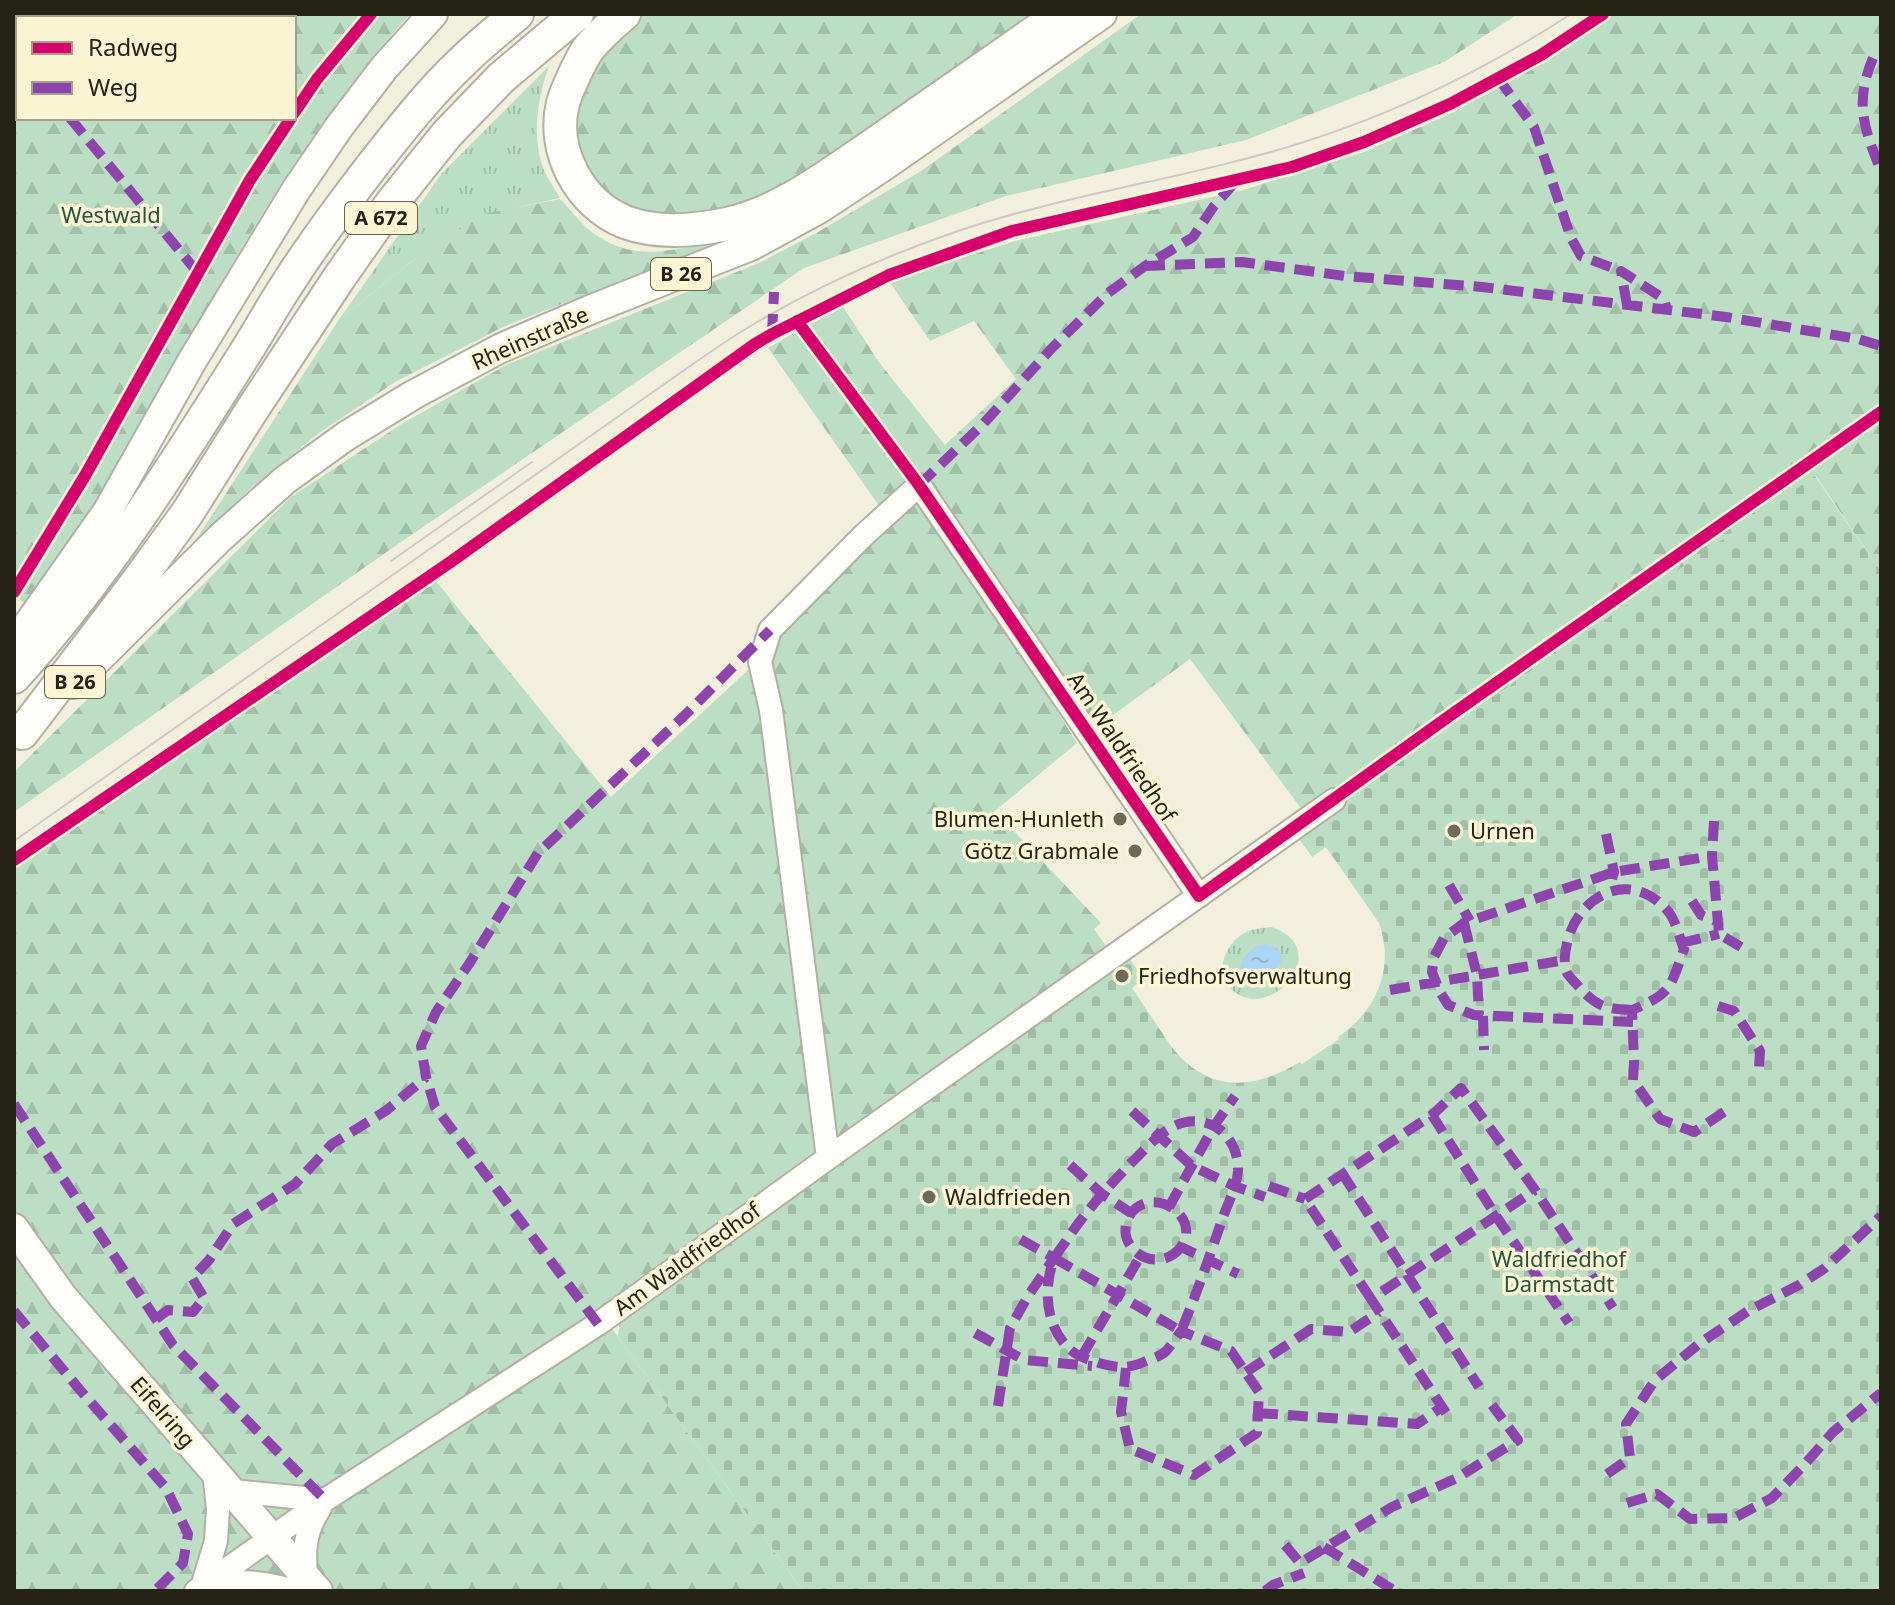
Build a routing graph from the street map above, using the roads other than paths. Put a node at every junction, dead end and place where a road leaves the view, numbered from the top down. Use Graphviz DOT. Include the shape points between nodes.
graph roads {
  1 [pos="433,14"];
  2 [pos="517,14"];
  3 [pos="577,14"];
  4 [pos="624,14"];
  5 [pos="1061,14"];
  6 [pos="1102,14"];
  7 [pos="14,644"];
  8 [pos="14,677"];
  9 [pos="18,737"];
  10 [pos="1334,800"];
  11 [pos="1199,896"];
  12 [pos="828,1158"];
  13 [pos="14,1228"];
  14 [pos="223,1481"];
  15 [pos="325,1500"];
  16 [pos="273,1538"];
  17 [pos="306,1586"];
  18 [pos="199,1589"];
  1 -- 7 [label="main road" via="384,68 296,190 107,512"];
  2 -- 8 [label="highway, A 672" via="432,93 335,214 130,530"];
  3 -- 9 [label="highway, A 672" via="501,78 391,204 188,512"];
  4 -- 5 [label="highway" via="588,49 573,77 562,104 561,137 570,170 583,191 623,221 653,230 728,224 795,196"];
  6 -- 9 [label="main road, Rheinstraße / B 26" via="819,209 751,246 501,348 346,436 285,480 220,538"];
  10 -- 11 [label="street, Am Waldfriedhof"];
  11 -- 12 [label="street, Am Waldfriedhof"];
  11 -- 12 [label="street, Am Waldfriedhof" via="919,485 770,630 760,662 771,710"];
  12 -- 15 [label="street, Am Waldfriedhof" via="598,1324"];
  13 -- 14 [label="main road, Eifelring" via="63,1297"];
  14 -- 15 [label="street"];
  14 -- 16 [label="main road, Eifelring"];
  14 -- 18 [label="street" via="216,1541"];
  15 -- 16 [label="street, Am Waldfriedhof"];
  15 -- 17 [label="street" via="306,1539"];
  16 -- 17 [label="main road, Eifelring"];
  16 -- 18 [label="street, Am Waldfriedhof"];
  17 -- 18 [label="street" via="235,1581"];
}
